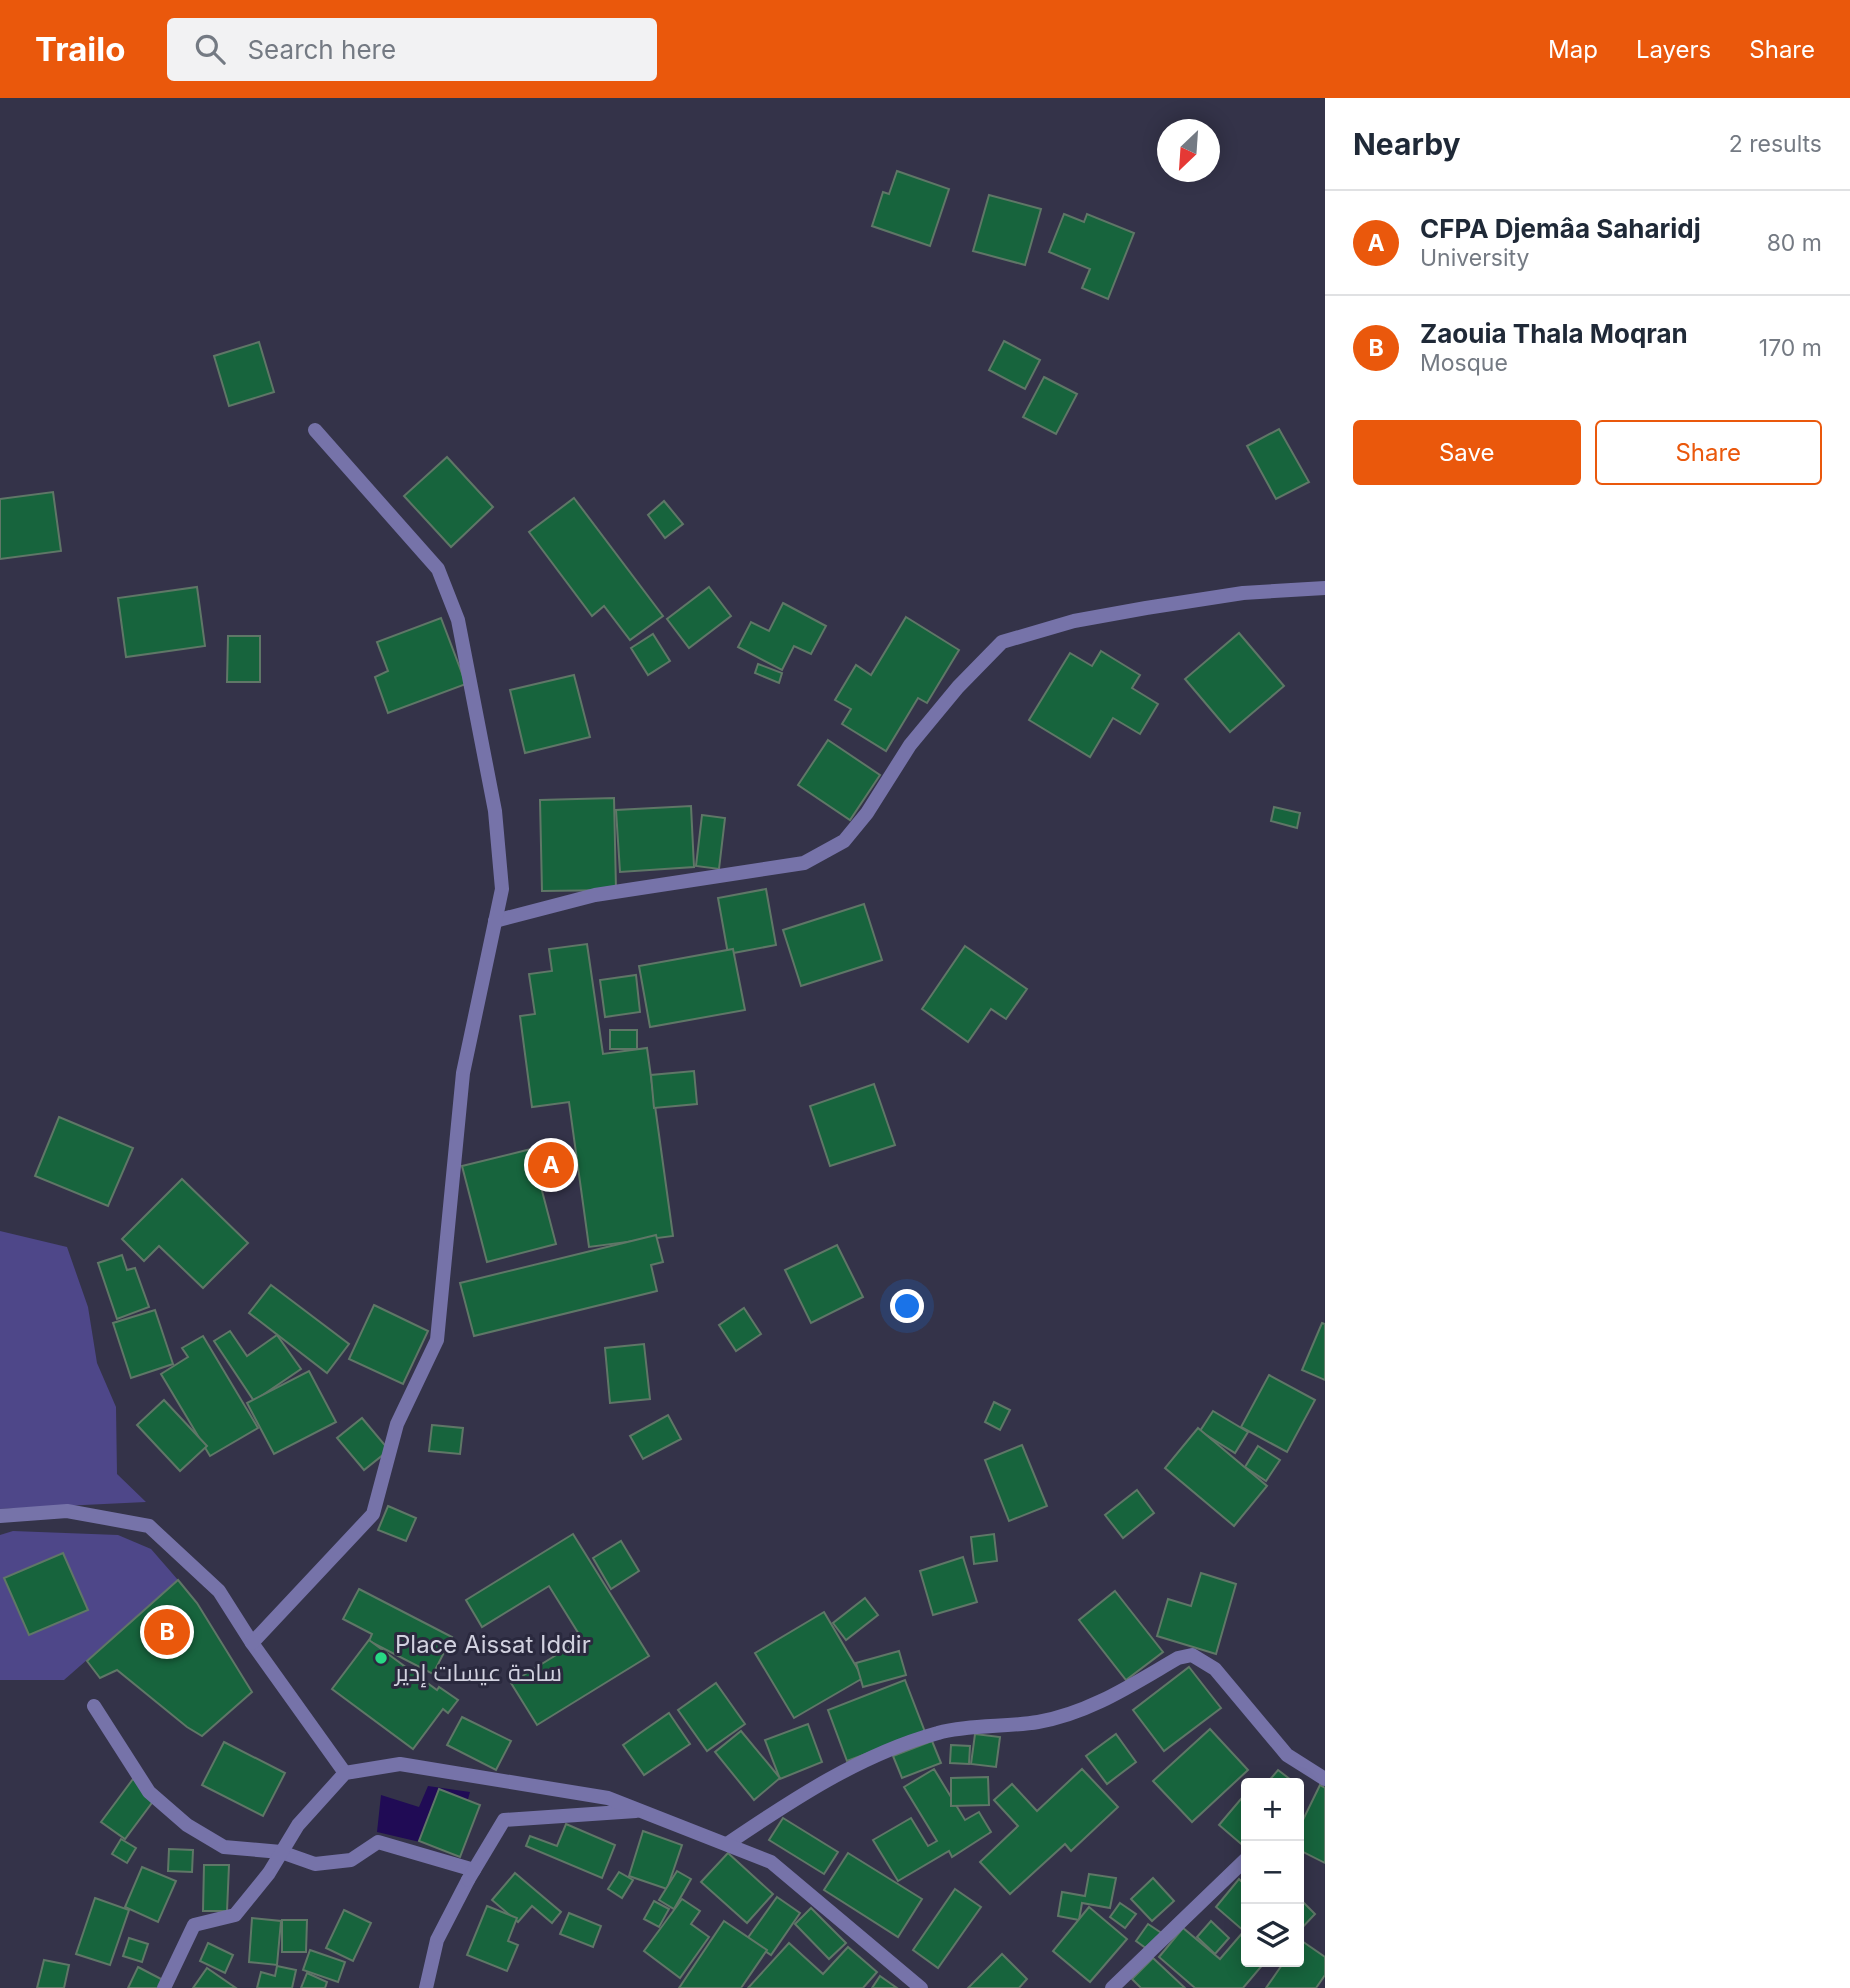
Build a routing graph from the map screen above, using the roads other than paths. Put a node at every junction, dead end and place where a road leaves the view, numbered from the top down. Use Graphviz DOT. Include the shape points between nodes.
graph roads {
  1 [pos="315,430"];
  2 [pos="1325,588"];
  3 [pos="495,921"];
  4 [pos="0,1516"];
  5 [pos="252,1643"];
  6 [pos="94,1706"];
  7 [pos="345,1773"];
  8 [pos="1325,1779"];
  9 [pos="644,1811"];
  10 [pos="726,1844"];
  11 [pos="281,1852"];
  12 [pos="1241,1864"];
  13 [pos="471,1875"];
  14 [pos="164,1988"];
  15 [pos="426,1988"];
  16 [pos="921,1988"];
  17 [pos="1112,1988"];
  1 -- 3 [label="street" via="438,569 458,620 495,811 502,888"];
  2 -- 3 [label="street" via="1243,593 1146,608 1074,621 1002,642 910,745 844,841 804,863 595,895"];
  3 -- 5 [label="street" via="463,1073 437,1340 397,1424 373,1514"];
  4 -- 5 [label="street" via="67,1511 149,1526 219,1591"];
  5 -- 7 [label="street"];
  6 -- 11 [label="street" via="149,1792 187,1825 225,1847"];
  7 -- 9 [label="street" via="400,1764 608,1798"];
  7 -- 11 [label="street" via="298,1825"];
  8 -- 10 [label="street" via="1287,1755 1215,1668 1192,1655 1178,1658 1078,1713 1039,1722 940,1732 881,1753"];
  9 -- 10 [label="street"];
  9 -- 13 [label="street" via="504,1819"];
  10 -- 16 [label="street" via="771,1862"];
  11 -- 13 [label="street" via="315,1864 351,1860 378,1842"];
  11 -- 14 [label="street" via="235,1915 194,1925"];
  12 -- 17 [label="street"];
  13 -- 15 [label="street" via="438,1940"];
}
